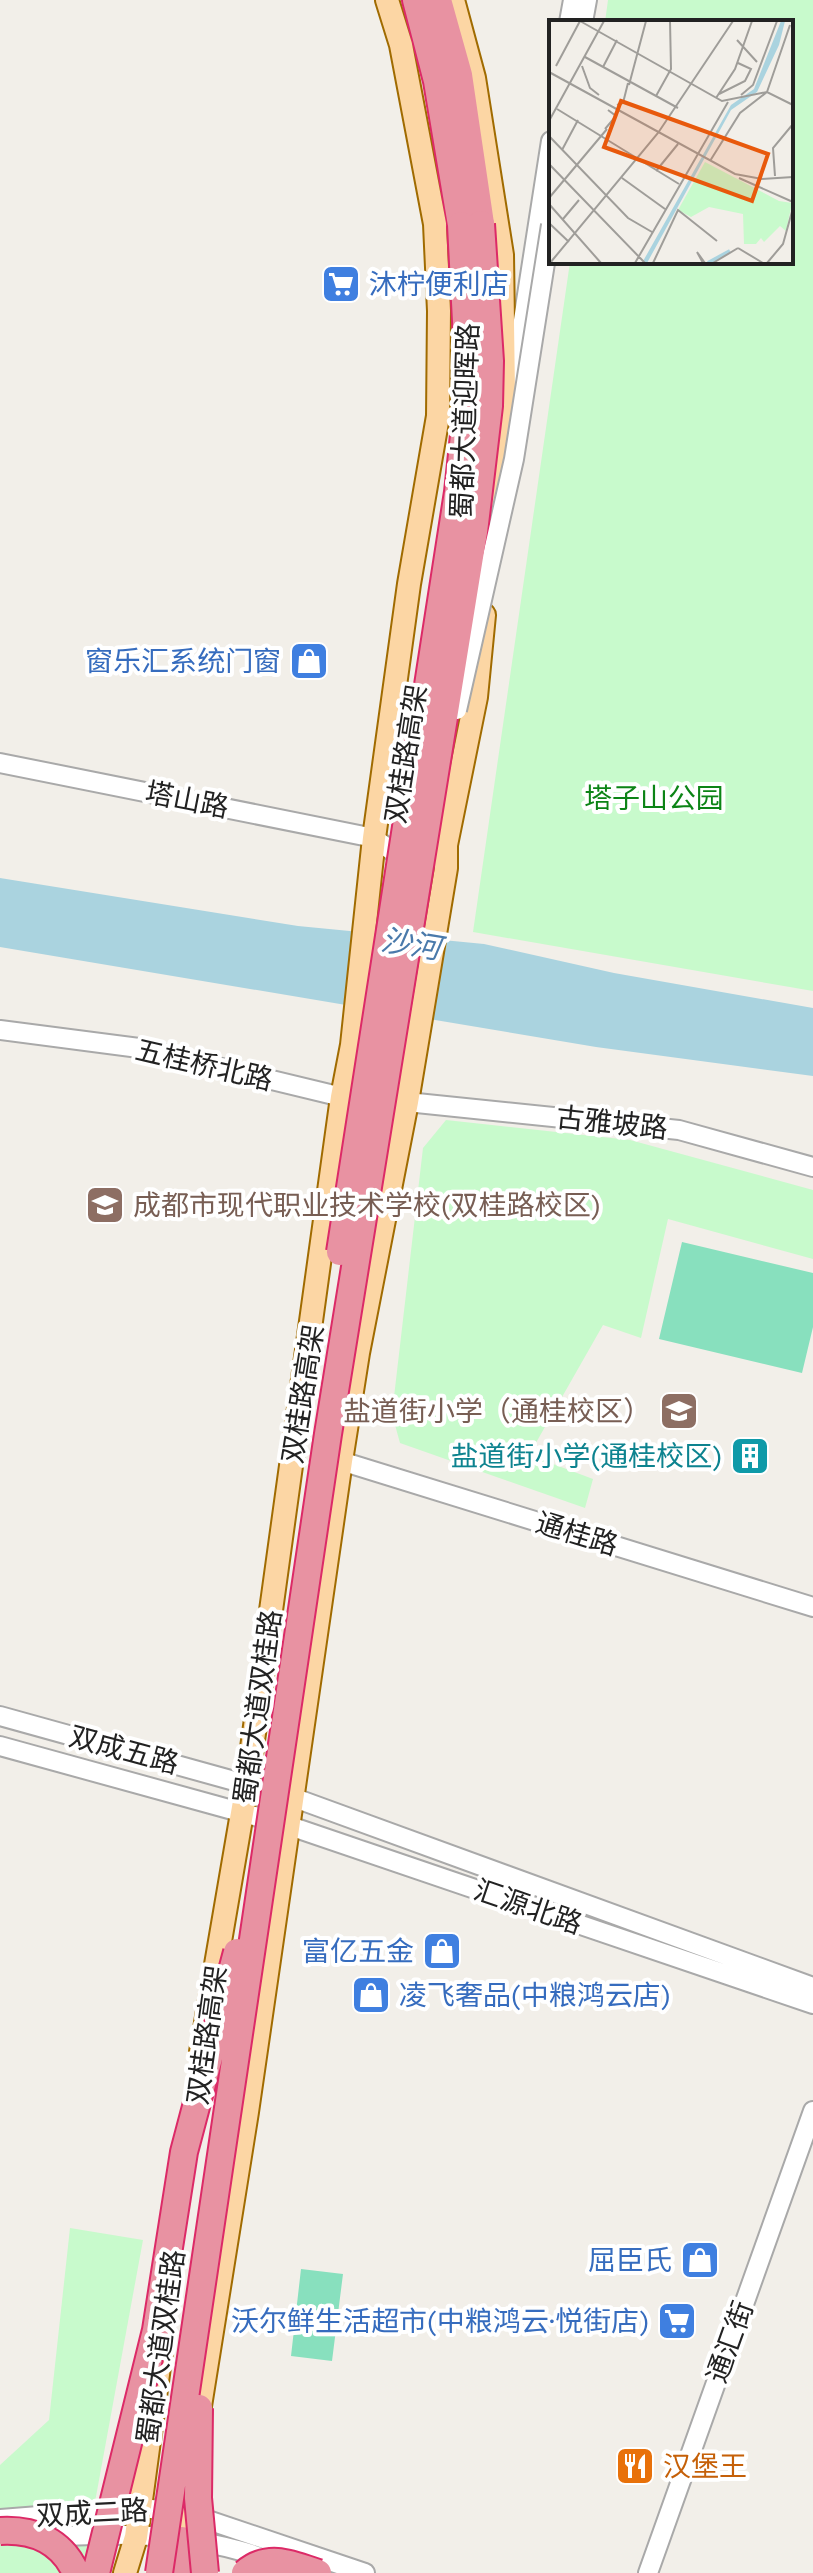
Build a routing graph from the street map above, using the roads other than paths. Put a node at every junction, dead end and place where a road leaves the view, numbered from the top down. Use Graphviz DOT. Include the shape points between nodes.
graph roads {
  1 [pos="387,0"];
  2 [pos="416,0"];
  3 [pos="438,0"];
  4 [pos="452,0"];
  5 [pos="573,0"];
  6 [pos="587,0"];
  7 [pos="569,20"];
  8 [pos="583,20"];
  9 [pos="457,68"];
  10 [pos="549,154"];
  11 [pos="471,224"];
  12 [pos="549,238"];
  13 [pos="504,392"];
  14 [pos="0,763"];
  15 [pos="374,838"];
  16 [pos="439,851"];
  17 [pos="0,1030"];
  18 [pos="342,1097"];
  19 [pos="407,1102"];
  20 [pos="813,1167"];
  21 [pos="341,1461"];
  22 [pos="813,1607"];
  23 [pos="0,1716"];
  24 [pos="0,1746"];
  25 [pos="247,1784"];
  26 [pos="292,1797"];
  27 [pos="243,1814"];
  28 [pos="287,1825"];
  29 [pos="244,1950"];
  30 [pos="813,1987"];
  31 [pos="813,2004"];
  32 [pos="813,2111"];
  33 [pos="140,2508"];
  34 [pos="184,2512"];
  35 [pos="0,2519"];
  36 [pos="0,2531"];
  37 [pos="136,2537"];
  38 [pos="182,2540"];
  39 [pos="0,2541"];
  40 [pos="216,2544"];
  41 [pos="76,2573"];
  42 [pos="96,2573"];
  43 [pos="127,2573"];
  44 [pos="145,2573"];
  45 [pos="159,2573"];
  46 [pos="178,2573"];
  47 [pos="205,2573"];
  48 [pos="245,2573"];
  49 [pos="263,2573"];
  50 [pos="303,2573"];
  51 [pos="318,2573"];
  52 [pos="365,2573"];
  53 [pos="648,2573"];
  1 -- 15 [label="main road, 蜀都大道迎晖路" via="401,45 435,224 438,416"];
  2 -- 11 [label="highway"];
  3 -- 9 [label="highway"];
  4 -- 9 [label="main road"];
  4 -- 13 [label="main road, 蜀都大道迎晖路" via="477,93 502,255"];
  5 -- 7 [label="street"];
  6 -- 8 [label="street"];
  9 -- 11 [label="highway"];
  10 -- 13 [label="street" via="517,359"];
  11 -- 16 [label="highway, 双桂路高架, bridge" via="490,361 485,452"];
  11 -- 29 [label="highway, 双桂路高架, bridge" via="466,416 458,492 313,1427"];
  12 -- 16 [label="street, bridge" via="514,459"];
  13 -- 16 [label="main road, 蜀都大道迎晖路" via="476,697"];
  14 -- 15 [label="street, 塔山路"];
  15 -- 16 [label="street" via="415,863 439,857"];
  15 -- 18 [label="main road, 蜀都大道双桂路"];
  15 -- 19 [label="street, bridge" via="395,861 401,890 379,1046 385,1084"];
  16 -- 19 [label="main road, 蜀都大道双桂路"];
  16 -- 29 [label="highway, 双桂路高架, bridge" via="328,1434"];
  17 -- 18 [label="street, 五桂桥北路" via="139,1048"];
  18 -- 19 [label="street, 五桂桥北路"];
  18 -- 25 [label="main road, 蜀都大道双桂路"];
  19 -- 20 [label="street, 古雅坡路" via="679,1130"];
  19 -- 21 [label="main road, 蜀都大道双桂路"];
  21 -- 22 [label="street, 通桂路"];
  21 -- 26 [label="main road, 蜀都大道双桂路"];
  23 -- 25 [label="street, 双成五路"];
  24 -- 27 [label="street, 双成五路"];
  25 -- 26 [label="street, 汇源北路"];
  25 -- 27 [label="main road, 蜀都大道双桂路"];
  26 -- 28 [label="main road, 蜀都大道双桂路"];
  26 -- 30 [label="street, 汇源北路"];
  27 -- 28 [label="street, 汇源北路"];
  27 -- 33 [label="main road, 蜀都大道双桂路" via="205,2019"];
  28 -- 31 [label="street, 汇源北路"];
  28 -- 34 [label="main road, 蜀都大道双桂路"];
  29 -- 42 [label="highway, bridge" via="184,2152 156,2330"];
  29 -- 44 [label="highway, 双桂路高架, bridge"];
  29 -- 45 [label="highway, 双桂路高架, bridge"];
  29 -- 47 [label="highway, bridge" via="233,2137 200,2382 197,2453"];
  32 -- 53 [label="street, 通汇街"];
  33 -- 34 [label="street, 双成二路"];
  33 -- 35 [label="street, 双成二路"];
  33 -- 37 [label="main road, 蜀都大道双桂路"];
  34 -- 38 [label="main road, 蜀都大道双桂路"];
  34 -- 52 [label="street, 双成二路"];
  36 -- 41 [label="highway, bridge" via="45,2538"];
  37 -- 38 [label="street, 双成二路"];
  37 -- 39 [label="street, 双成二路"];
  37 -- 43 [label="main road, 蜀都大道双桂路"];
  38 -- 40 [label="street, 双成二路"];
  38 -- 46 [label="highway"];
  40 -- 49 [label="street"];
  40 -- 50 [label="street, 双成二路"];
  48 -- 51 [label="highway, bridge" via="264,2561 284,2561"];
}
